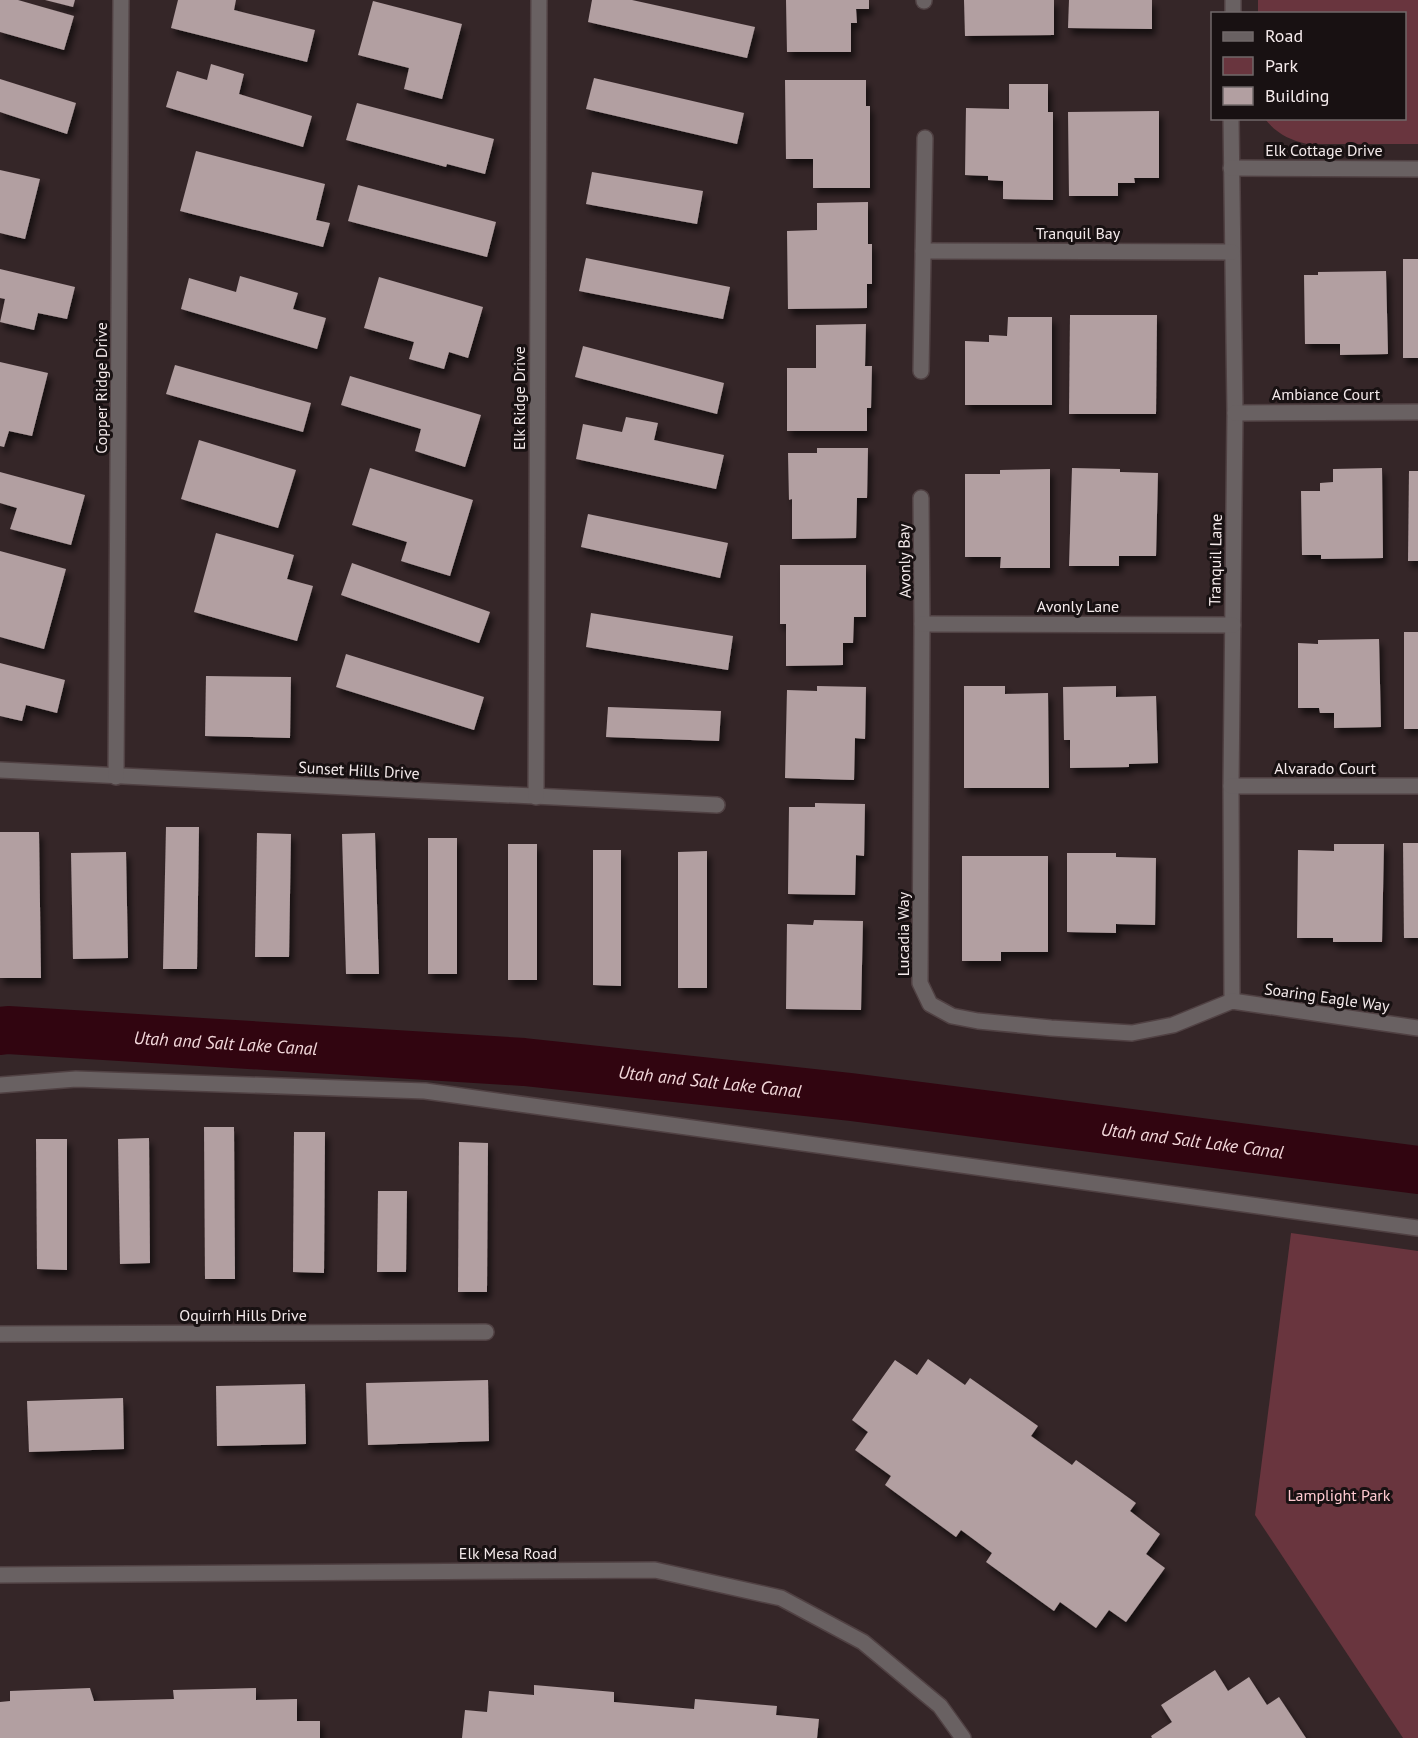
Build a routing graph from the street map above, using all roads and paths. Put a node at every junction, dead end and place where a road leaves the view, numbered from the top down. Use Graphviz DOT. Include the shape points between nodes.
graph roads {
  1 [pos="121,0"];
  2 [pos="539,0"];
  3 [pos="1231,120"];
  4 [pos="925,138"];
  5 [pos="1231,168"];
  6 [pos="1418,169"];
  7 [pos="923,251"];
  8 [pos="1232,252"];
  9 [pos="921,370"];
  10 [pos="1418,411"];
  11 [pos="1235,413"];
  12 [pos="921,498"];
  13 [pos="922,624"];
  14 [pos="1233,625"];
  15 [pos="0,770"];
  16 [pos="116,777"];
  17 [pos="1232,786"];
  18 [pos="1418,786"];
  19 [pos="536,796"];
  20 [pos="717,805"];
  21 [pos="1232,1001"];
  22 [pos="1418,1028"];
  23 [pos="0,1085"];
  24 [pos="1418,1228"];
  25 [pos="486,1332"];
  26 [pos="0,1334"];
  27 [pos="0,1575"];
  28 [pos="963,1738"];
  1 -- 16 [label="street, Copper Ridge Drive"];
  2 -- 19 [label="street, Elk Ridge Drive"];
  3 -- 5 [label="street, Tranquil Lane"];
  4 -- 7 [label="street"];
  5 -- 6 [label="street, Elk Cottage Drive"];
  5 -- 8 [label="street, Tranquil Lane"];
  7 -- 8 [label="street, Tranquil Bay"];
  7 -- 9 [label="street"];
  8 -- 11 [label="street, Tranquil Lane"];
  10 -- 11 [label="street, Ambiance Court"];
  11 -- 14 [label="street, Tranquil Lane"];
  12 -- 13 [label="street, Avonly Bay"];
  13 -- 14 [label="street, Avonly Lane"];
  13 -- 21 [label="street, Lucadia Way" via="920,983 930,1004 952,1016 978,1021 1132,1033 1173,1025"];
  14 -- 17 [label="street, Tranquil Lane"];
  15 -- 16 [label="street, Sunset Hills Drive"];
  16 -- 19 [label="street, Sunset Hills Drive"];
  17 -- 18 [label="street, Alvarado Court"];
  17 -- 21 [label="street, Tranquil Lane"];
  19 -- 20 [label="street, Sunset Hills Drive"];
  21 -- 22 [label="street, Soaring Eagle Way"];
  23 -- 24 [label="street" via="76,1079 425,1091"];
  25 -- 26 [label="street, Oquirrh Hills Drive"];
  27 -- 28 [label="street, Elk Mesa Road" via="655,1570 781,1598 863,1642 940,1706"];
}
